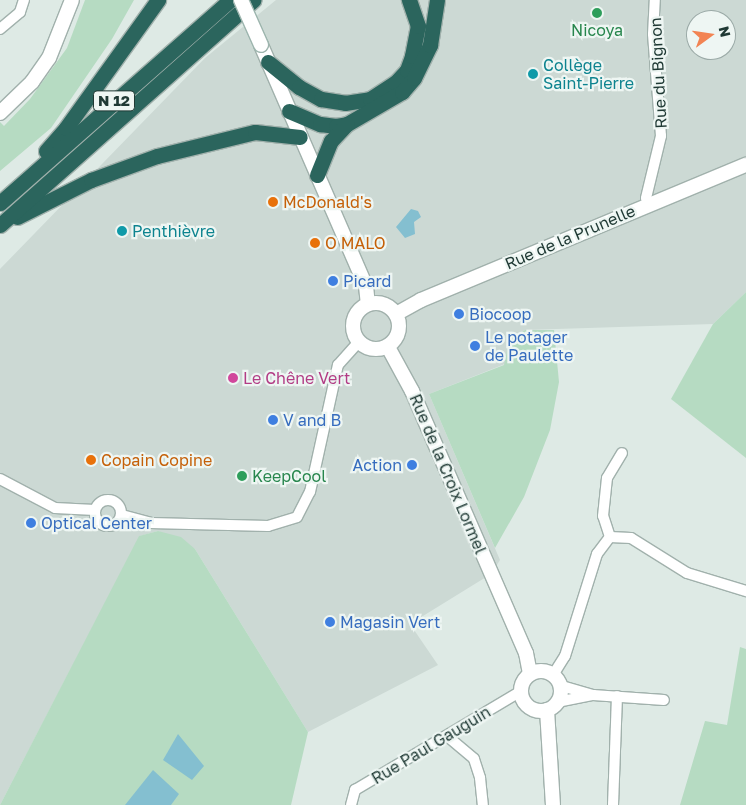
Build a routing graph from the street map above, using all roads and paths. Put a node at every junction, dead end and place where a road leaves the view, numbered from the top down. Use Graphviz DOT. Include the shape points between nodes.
graph roads {
  1 [pos="24,0"];
  2 [pos="72,0"];
  3 [pos="158,0"];
  4 [pos="230,0"];
  5 [pos="241,0"];
  6 [pos="253,0"];
  7 [pos="409,0"];
  8 [pos="437,0"];
  9 [pos="656,0"];
  10 [pos="0,29"];
  11 [pos="268,62"];
  12 [pos="289,111"];
  13 [pos="0,113"];
  14 [pos="347,124"];
  15 [pos="300,137"];
  16 [pos="746,165"];
  17 [pos="317,175"];
  18 [pos="0,202"];
  19 [pos="648,204"];
  20 [pos="0,225"];
  21 [pos="368,304"];
  22 [pos="396,314"];
  23 [pos="355,346"];
  24 [pos="388,347"];
  25 [pos="622,453"];
  26 [pos="0,479"];
  27 [pos="96,510"];
  28 [pos="122,516"];
  29 [pos="610,537"];
  30 [pos="746,591"];
  31 [pos="530,674"];
  32 [pos="556,680"];
  33 [pos="521,691"];
  34 [pos="593,695"];
  35 [pos="617,696"];
  36 [pos="664,700"];
  37 [pos="552,706"];
  38 [pos="447,736"];
  39 [pos="352,805"];
  40 [pos="483,805"];
  41 [pos="553,805"];
  42 [pos="613,805"];
  1 -- 10 [label="street" via="20,12"];
  2 -- 13 [label="street" via="49,58 32,82"];
  3 -- 18 [label="highway" via="66,128 14,180"];
  4 -- 18 [label="highway, N 12"];
  5 -- 11 [label="street, bridge"];
  6 -- 20 [label="highway, N 12"];
  7 -- 11 [label="highway" via="418,26 407,70 395,83 370,99 345,103 321,99 298,87"];
  8 -- 14 [label="highway" via="430,45 414,78 388,102"];
  9 -- 19 [label="street, Rue du Bignon" via="654,34 661,136 646,198"];
  11 -- 12 [label="street"];
  12 -- 14 [label="highway" via="320,124"];
  12 -- 15 [label="street"];
  14 -- 17 [label="highway" via="331,141"];
  15 -- 17 [label="street"];
  15 -- 20 [label="highway" via="255,132 157,156 91,180"];
  16 -- 19 [label="street, Rue de la Prunelle"];
  17 -- 21 [label="street" via="366,286"];
  19 -- 22 [label="street, Rue de la Prunelle" via="410,305"];
  21 -- 22 [label="street" via="384,304"];
  21 -- 23 [label="street" via="353,321"];
  22 -- 24 [label="street" via="398,336"];
  23 -- 24 [label="street" via="373,350"];
  23 -- 28 [label="street" via="338,366 310,492 297,517 268,526 151,523"];
  24 -- 31 [label="street, Rue de la Croix Lormel" via="412,391 504,602 526,653"];
  25 -- 29 [label="street" via="607,478 603,516"];
  26 -- 27 [label="street" via="55,508"];
  27 -- 28 [label="street" via="104,500 113,500 119,505"];
  27 -- 28 [label="street" via="96,518 104,526 115,524"];
  29 -- 30 [label="street" via="631,538 687,573"];
  29 -- 32 [label="street" via="598,554"];
  31 -- 32 [label="street" via="541,671"];
  31 -- 33 [label="street"];
  32 -- 34 [label="street"];
  32 -- 37 [label="street"];
  33 -- 37 [label="street" via="529,707"];
  33 -- 38 [label="street, Rue Paul Gauguin"];
  34 -- 35 [label="street"];
  34 -- 37 [label="street"];
  35 -- 36 [label="street"];
  35 -- 42 [label="street"];
  37 -- 41 [label="street"];
  38 -- 39 [label="street, Rue Paul Gauguin" via="355,790"];
  38 -- 40 [label="street" via="474,759"];
}
